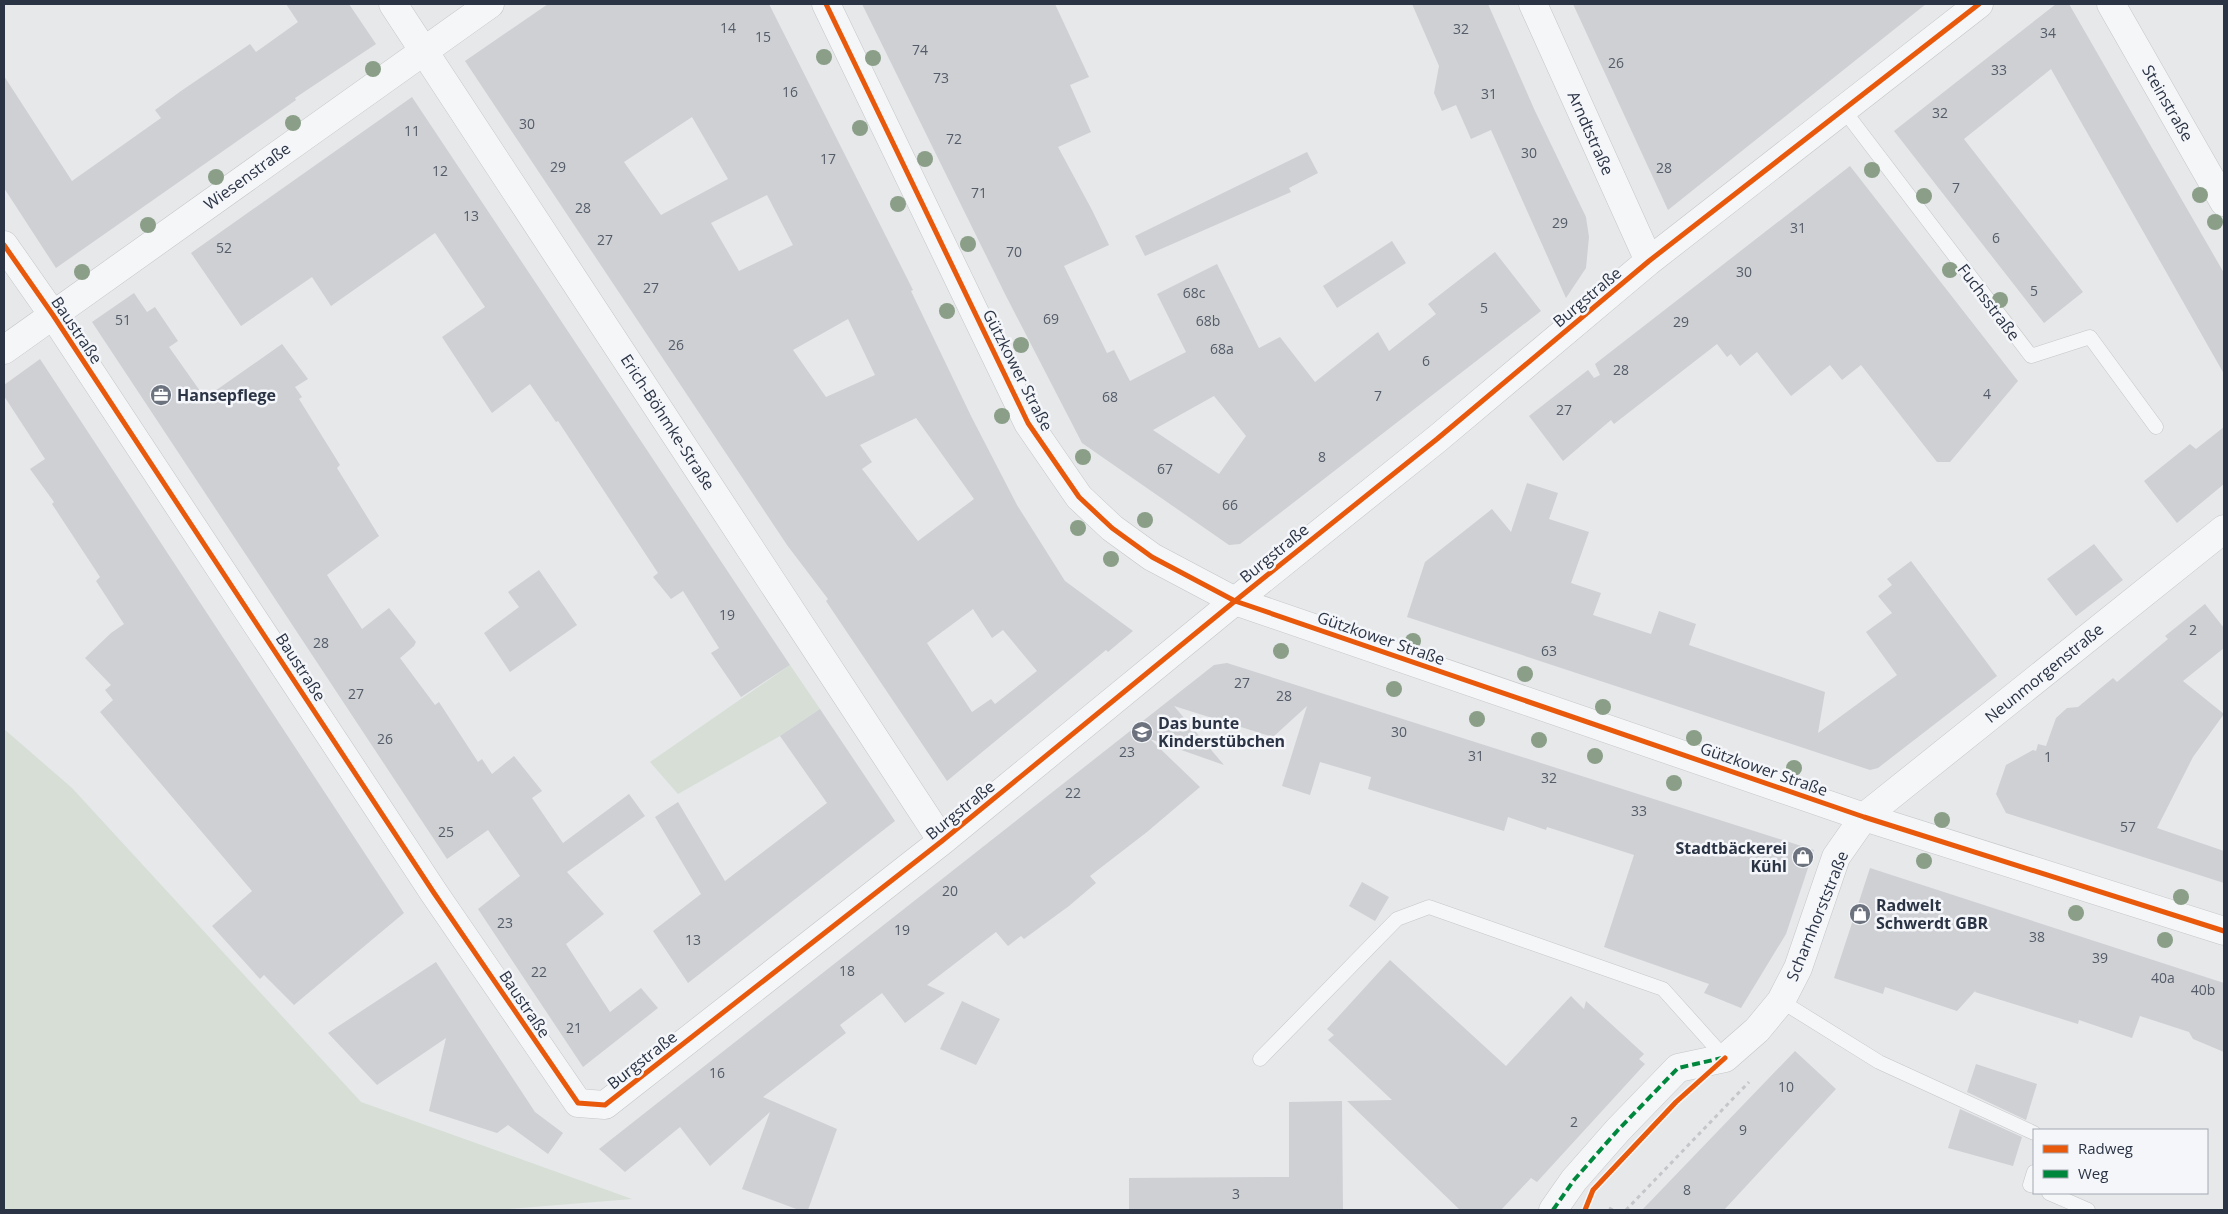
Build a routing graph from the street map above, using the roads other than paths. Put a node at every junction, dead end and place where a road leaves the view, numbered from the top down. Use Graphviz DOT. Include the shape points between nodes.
graph roads {
  1 [pos="394,4"];
  2 [pos="490,4"];
  3 [pos="826,4"];
  4 [pos="1532,4"];
  5 [pos="1979,4"];
  6 [pos="2111,4"];
  7 [pos="424,50"];
  8 [pos="1843,110"];
  9 [pos="2224,202"];
  10 [pos="4,245"];
  11 [pos="1649,261"];
  12 [pos="53,315"];
  13 [pos="4,350"];
  14 [pos="2156,428"];
  15 [pos="2224,529"];
  16 [pos="1235,600"];
  17 [pos="1864,817"];
  18 [pos="942,841"];
  19 [pos="2224,931"];
  20 [pos="1781,1001"];
  21 [pos="1725,1058"];
  22 [pos="1260,1059"];
  23 [pos="578,1104"];
  24 [pos="2033,1134"];
  25 [pos="2033,1175"];
  26 [pos="2033,1186"];
  27 [pos="2051,1194"];
  28 [pos="1553,1210"];
  29 [pos="2088,1210"];
  1 -- 7 [label="street, Erich-Böhmke-Straße"];
  2 -- 7 [label="street, Wiesenstraße"];
  3 -- 16 [label="street, Gützkower Straße" via="1028,423 1079,497 1112,528 1152,557"];
  4 -- 11 [label="street, Arndtstraße"];
  5 -- 8 [label="street, Burgstraße"];
  6 -- 9 [label="street, Steinstraße"];
  7 -- 12 [label="street, Wiesenstraße"];
  7 -- 18 [label="street, Erich-Böhmke-Straße"];
  8 -- 11 [label="street, Burgstraße"];
  8 -- 14 [label="lane, Fuchsstraße" via="2031,356 2090,337"];
  10 -- 12 [label="street, Baustraße"];
  11 -- 16 [label="street, Burgstraße" via="1437,439"];
  12 -- 13 [label="street, Wiesenstraße"];
  12 -- 23 [label="street, Baustraße" via="434,893"];
  15 -- 17 [label="street, Neunmorgenstraße"];
  16 -- 17 [label="street, Gützkower Straße"];
  16 -- 18 [label="street, Burgstraße"];
  17 -- 19 [label="street, Gützkower Straße"];
  17 -- 20 [label="street, Scharnhorststraße" via="1836,857 1798,968"];
  18 -- 23 [label="street, Burgstraße" via="605,1105"];
  20 -- 21 [label="street, Scharnhorststraße" via="1757,1030"];
  20 -- 24 [label="lane" via="1879,1062"];
  21 -- 22 [label="lane" via="1663,989 1429,907 1397,919"];
  21 -- 28 [label="street, Scharnhorststraße" via="1678,1068 1618,1130 1574,1180"];
  25 -- 26 [label="lane" via="2030,1184"];
  27 -- 29 [label="lane"];
}
